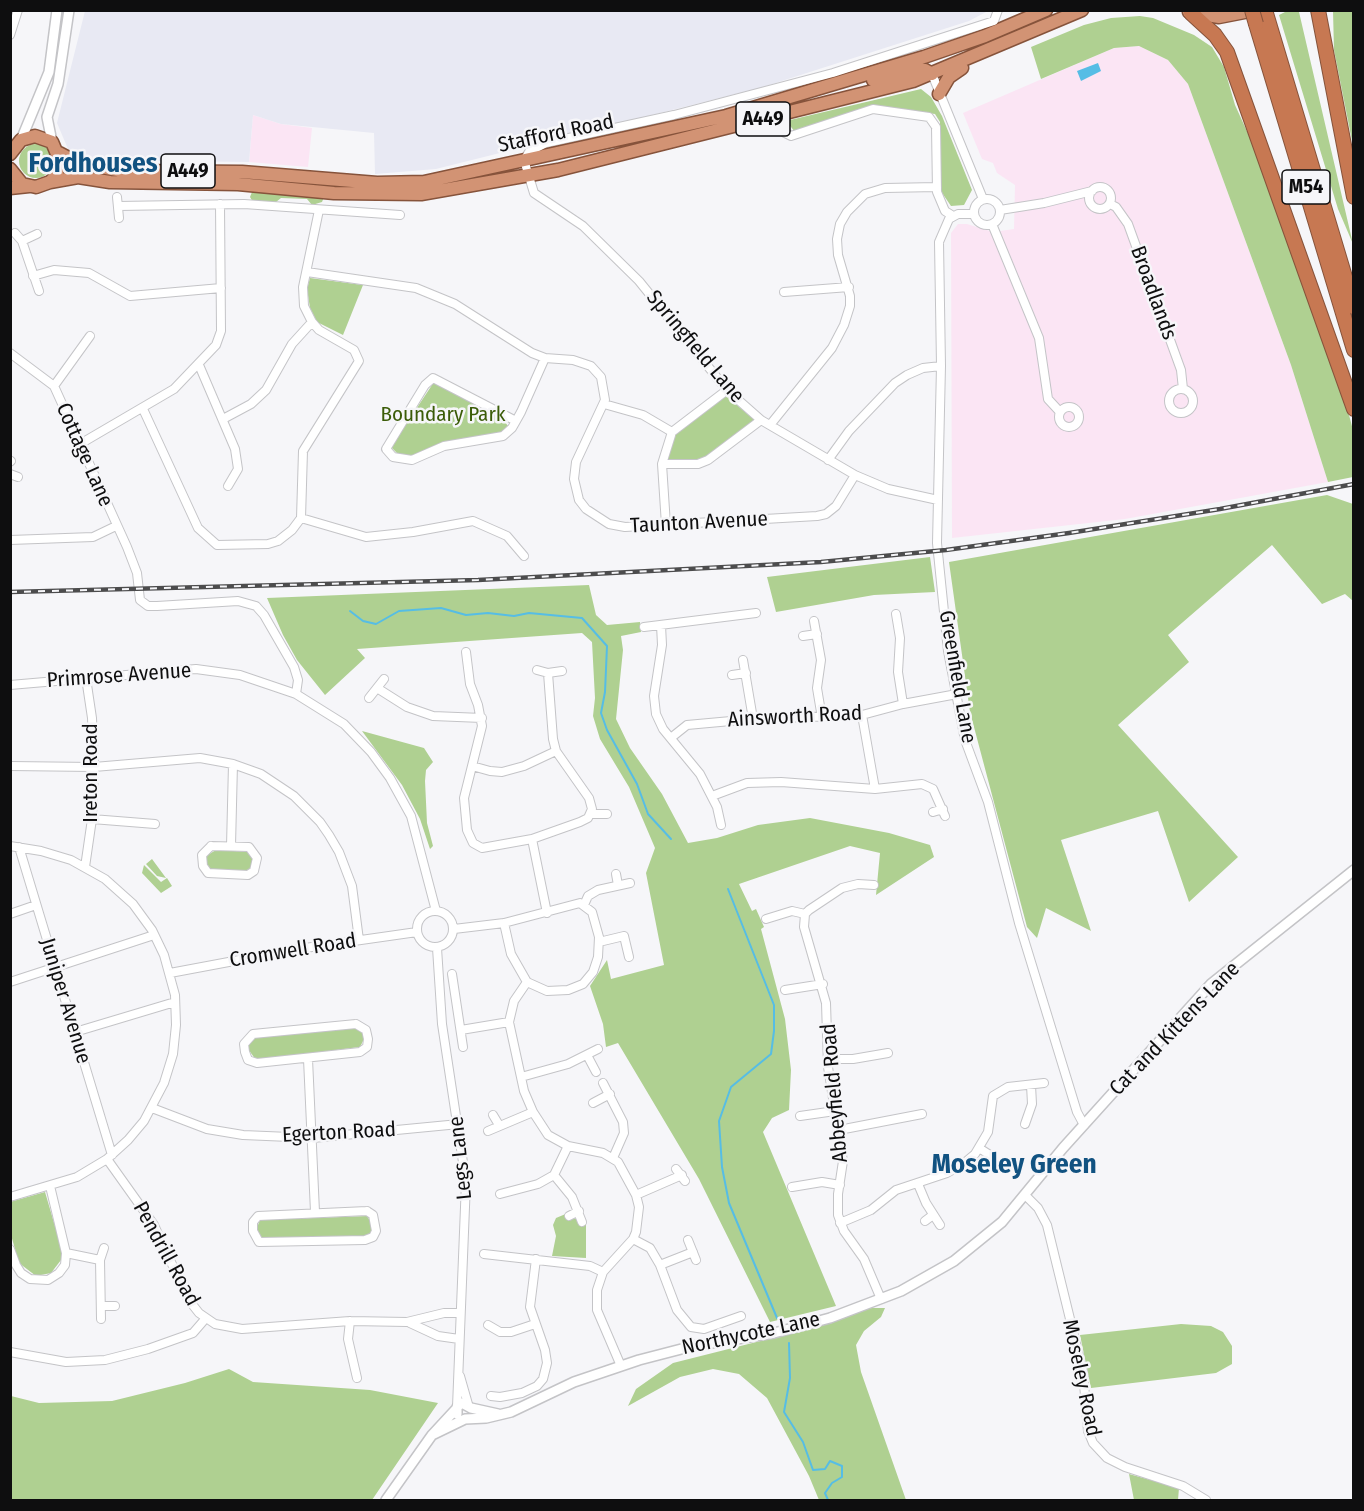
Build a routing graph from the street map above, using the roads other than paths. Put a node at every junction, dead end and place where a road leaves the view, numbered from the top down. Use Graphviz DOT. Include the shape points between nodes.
graph roads {
  1 [pos="18,10"];
  2 [pos="57,10"];
  3 [pos="69,10"];
  4 [pos="998,10"];
  5 [pos="1046,10"];
  6 [pos="1082,10"];
  7 [pos="1318,10"];
  8 [pos="1189,12"];
  9 [pos="1259,15"];
  10 [pos="10,35"];
  11 [pos="1012,39"];
  12 [pos="922,51"];
  13 [pos="932,74"];
  14 [pos="834,84"];
  15 [pos="939,94"];
  16 [pos="773,116"];
  17 [pos="21,140"];
  18 [pos="56,148"];
  19 [pos="10,154"];
  20 [pos="524,160"];
  21 [pos="594,160"];
  22 [pos="10,169"];
  23 [pos="211,171"];
  24 [pos="528,174"];
  25 [pos="457,176"];
  26 [pos="50,182"];
  27 [pos="244,184"];
  28 [pos="29,186"];
  29 [pos="937,187"];
  30 [pos="10,189"];
  31 [pos="1092,191"];
  32 [pos="1077,194"];
  33 [pos="117,196"];
  34 [pos="1353,197"];
  35 [pos="983,199"];
  36 [pos="1090,203"];
  37 [pos="220,204"];
  38 [pos="244,204"];
  39 [pos="1110,204"];
  40 [pos="118,206"];
  41 [pos="320,210"];
  42 [pos="1000,210"];
  43 [pos="400,214"];
  44 [pos="974,214"];
  45 [pos="953,216"];
  46 [pos="119,218"];
  47 [pos="992,224"];
  48 [pos="15,233"];
  49 [pos="37,234"];
  50 [pos="22,241"];
  51 [pos="307,272"];
  52 [pos="33,276"];
  53 [pos="849,287"];
  54 [pos="221,288"];
  55 [pos="39,291"];
  56 [pos="784,292"];
  57 [pos="1353,307"];
  58 [pos="312,322"];
  59 [pos="90,336"];
  60 [pos="1353,350"];
  61 [pos="13,355"];
  62 [pos="545,358"];
  63 [pos="10,365"];
  64 [pos="199,365"];
  65 [pos="941,366"];
  66 [pos="54,386"];
  67 [pos="1183,389"];
  68 [pos="727,390"];
  69 [pos="604,405"];
  70 [pos="143,409"];
  71 [pos="1353,409"];
  72 [pos="1060,412"];
  73 [pos="223,419"];
  74 [pos="761,420"];
  75 [pos="516,421"];
  76 [pos="770,425"];
  77 [pos="672,432"];
  78 [pos="80,444"];
  79 [pos="828,460"];
  80 [pos="662,464"];
  81 [pos="855,475"];
  82 [pos="228,486"];
  83 [pos="938,500"];
  84 [pos="301,518"];
  85 [pos="666,525"];
  86 [pos="116,526"];
  87 [pos="10,540"];
  88 [pos="524,556"];
  89 [pos="756,613"];
  90 [pos="896,614"];
  91 [pos="814,621"];
  92 [pos="661,625"];
  93 [pos="644,627"];
  94 [pos="816,634"];
  95 [pos="803,636"];
  96 [pos="466,652"];
  97 [pos="743,660"];
  98 [pos="537,669"];
  99 [pos="562,671"];
  100 [pos="548,673"];
  101 [pos="746,673"];
  102 [pos="732,675"];
  103 [pos="86,678"];
  104 [pos="384,679"];
  105 [pos="10,685"];
  106 [pos="377,688"];
  107 [pos="296,694"];
  108 [pos="957,694"];
  109 [pos="369,698"];
  110 [pos="903,704"];
  111 [pos="862,716"];
  112 [pos="482,718"];
  113 [pos="822,718"];
  114 [pos="753,719"];
  115 [pos="672,736"];
  116 [pos="556,751"];
  117 [pos="233,764"];
  118 [pos="472,765"];
  119 [pos="10,766"];
  120 [pos="94,767"];
  121 [pos="875,789"];
  122 [pos="712,796"];
  123 [pos="933,812"];
  124 [pos="591,814"];
  125 [pos="607,814"];
  126 [pos="92,819"];
  127 [pos="155,824"];
  128 [pos="721,825"];
  129 [pos="532,839"];
  130 [pos="15,846"];
  131 [pos="231,846"];
  132 [pos="85,867"];
  133 [pos="1353,870"];
  134 [pos="616,874"];
  135 [pos="630,883"];
  136 [pos="618,885"];
  137 [pos="868,896"];
  138 [pos="36,905"];
  139 [pos="586,906"];
  140 [pos="436,911"];
  141 [pos="547,913"];
  142 [pos="10,914"];
  143 [pos="806,914"];
  144 [pos="765,919"];
  145 [pos="504,923"];
  146 [pos="454,929"];
  147 [pos="417,932"];
  148 [pos="154,935"];
  149 [pos="359,940"];
  150 [pos="599,942"];
  151 [pos="437,948"];
  152 [pos="629,957"];
  153 [pos="55,968"];
  154 [pos="170,973"];
  155 [pos="452,974"];
  156 [pos="10,982"];
  157 [pos="527,982"];
  158 [pos="823,984"];
  159 [pos="795,988"];
  160 [pos="785,990"];
  161 [pos="797,998"];
  162 [pos="175,1002"];
  163 [pos="509,1022"];
  164 [pos="461,1030"];
  165 [pos="75,1032"];
  166 [pos="876,1044"];
  167 [pos="463,1047"];
  168 [pos="598,1049"];
  169 [pos="587,1055"];
  170 [pos="308,1059"];
  171 [pos="828,1059"];
  172 [pos="596,1072"];
  173 [pos="521,1077"];
  174 [pos="603,1083"];
  175 [pos="1044,1083"];
  176 [pos="1031,1086"];
  177 [pos="609,1094"];
  178 [pos="593,1103"];
  179 [pos="152,1108"];
  180 [pos="836,1111"];
  181 [pos="533,1112"];
  182 [pos="921,1114"];
  183 [pos="493,1115"];
  184 [pos="800,1116"];
  185 [pos="459,1124"];
  186 [pos="1025,1124"];
  187 [pos="499,1125"];
  188 [pos="1084,1125"];
  189 [pos="839,1130"];
  190 [pos="488,1131"];
  191 [pos="313,1138"];
  192 [pos="568,1146"];
  193 [pos="979,1148"];
  194 [pos="990,1155"];
  195 [pos="110,1157"];
  196 [pos="613,1158"];
  197 [pos="554,1175"];
  198 [pos="681,1175"];
  199 [pos="809,1183"];
  200 [pos="918,1184"];
  201 [pos="840,1185"];
  202 [pos="50,1186"];
  203 [pos="792,1187"];
  204 [pos="810,1192"];
  205 [pos="500,1194"];
  206 [pos="636,1195"];
  207 [pos="1025,1195"];
  208 [pos="10,1197"];
  209 [pos="579,1211"];
  210 [pos="315,1212"];
  211 [pos="933,1215"];
  212 [pos="568,1216"];
  213 [pos="926,1221"];
  214 [pos="582,1222"];
  215 [pos="840,1223"];
  216 [pos="940,1225"];
  217 [pos="633,1239"];
  218 [pos="688,1240"];
  219 [pos="104,1248"];
  220 [pos="10,1249"];
  221 [pos="66,1253"];
  222 [pos="484,1254"];
  223 [pos="536,1259"];
  224 [pos="100,1260"];
  225 [pos="660,1265"];
  226 [pos="603,1272"];
  227 [pos="880,1299"];
  228 [pos="101,1306"];
  229 [pos="115,1306"];
  230 [pos="460,1313"];
  231 [pos="741,1316"];
  232 [pos="206,1318"];
  233 [pos="101,1319"];
  234 [pos="350,1320"];
  235 [pos="407,1322"];
  236 [pos="535,1324"];
  237 [pos="488,1325"];
  238 [pos="459,1339"];
  239 [pos="10,1352"];
  240 [pos="621,1366"];
  241 [pos="458,1369"];
  242 [pos="357,1378"];
  243 [pos="491,1396"];
  244 [pos="470,1406"];
  245 [pos="457,1408"];
  246 [pos="501,1414"];
  247 [pos="466,1418"];
  248 [pos="432,1436"];
  249 [pos="386,1500"];
  250 [pos="1206,1500"];
  1 -- 10 [label="street"];
  2 -- 17 [label="street" via="49,72"];
  3 -- 18 [label="street" via="58,84 48,117"];
  4 -- 12 [label="street" via="994,21"];
  5 -- 12 [label="highway, Stafford Road / A449" via="985,36"];
  6 -- 11 [label="highway, Stafford Road / A449"];
  7 -- 34 [label="highway, M54"];
  8 -- 9 [label="highway"];
  8 -- 71 [label="highway" via="1215,34 1227,52"];
  9 -- 57 [label="highway, M54"];
  9 -- 60 [label="highway, M54"];
  11 -- 12 [label="highway" via="934,60"];
  11 -- 13 [label="highway, Stafford Road / A449"];
  11 -- 15 [label="highway" via="949,76"];
  12 -- 13 [label="highway"];
  12 -- 14 [label="highway, Stafford Road / A449"];
  12 -- 20 [label="street" via="546,143 529,152"];
  13 -- 14 [label="highway" via="915,69 862,82"];
  13 -- 15 [label="street"];
  13 -- 16 [label="highway, Stafford Road / A449"];
  14 -- 20 [label="highway, Stafford Road / A449" via="706,120"];
  15 -- 35 [label="street"];
  16 -- 21 [label="highway, Stafford Road / A449"];
  16 -- 29 [label="street" via="791,136 873,109 929,117 936,127"];
  17 -- 18 [label="highway, A449" via="35,136"];
  17 -- 19 [label="highway"];
  18 -- 23 [label="highway, Stafford Road / A449" via="78,163 123,171"];
  18 -- 26 [label="highway" via="59,169"];
  20 -- 21 [label="highway" via="537,166"];
  20 -- 24 [label="street, Springfield Lane"];
  20 -- 25 [label="highway, Stafford Road / A449"];
  21 -- 24 [label="highway, Stafford Road / A449"];
  22 -- 28 [label="highway" via="16,179"];
  23 -- 25 [label="highway, Stafford Road / A449" via="378,183 424,182"];
  23 -- 27 [label="highway" via="243,178"];
  24 -- 25 [label="highway" via="515,168"];
  24 -- 27 [label="highway, Stafford Road / A449" via="421,194 376,195"];
  24 -- 68 [label="street, Springfield Lane" via="534,193 583,226 639,281"];
  26 -- 27 [label="highway, Stafford Road / A449" via="78,177 110,182"];
  26 -- 28 [label="highway, A449"];
  27 -- 38 [label="street"];
  28 -- 30 [label="highway, A449"];
  29 -- 45 [label="street" via="945,211"];
  29 -- 53 [label="street" via="885,188 865,194 854,204 840,224 837,239"];
  31 -- 32 [label="street"];
  31 -- 36 [label="street"];
  31 -- 39 [label="street" via="1099,187 1108,190"];
  32 -- 36 [label="street"];
  32 -- 42 [label="street"];
  33 -- 40 [label="street"];
  35 -- 42 [label="street" via="994,201"];
  35 -- 44 [label="street"];
  36 -- 39 [label="street" via="1098,209"];
  37 -- 38 [label="street"];
  37 -- 40 [label="street"];
  37 -- 54 [label="street"];
  38 -- 41 [label="street"];
  39 -- 67 [label="street, Broadlands" via="1128,224 1181,370"];
  40 -- 46 [label="street"];
  41 -- 43 [label="street"];
  41 -- 51 [label="street"];
  42 -- 47 [label="street"];
  44 -- 45 [label="street"];
  44 -- 47 [label="street" via="981,223"];
  45 -- 65 [label="street, Greenfield Lane" via="944,224 939,242"];
  47 -- 72 [label="street" via="1039,338 1048,399"];
  48 -- 50 [label="street"];
  49 -- 50 [label="street"];
  50 -- 52 [label="street"];
  51 -- 58 [label="street" via="303,296"];
  51 -- 62 [label="street" via="416,288 456,304"];
  52 -- 54 [label="street" via="54,270 89,273 129,296"];
  52 -- 55 [label="street"];
  53 -- 56 [label="street"];
  53 -- 76 [label="street" via="850,306 838,339"];
  54 -- 64 [label="street" via="219,339"];
  58 -- 73 [label="street" via="292,344 266,390"];
  58 -- 84 [label="street" via="354,350 359,364 303,451"];
  59 -- 66 [label="street"];
  61 -- 63 [label="street"];
  61 -- 66 [label="street, Cottage Lane"];
  62 -- 69 [label="street" via="591,366 604,385"];
  62 -- 75 [label="street"];
  64 -- 70 [label="street" via="174,389"];
  64 -- 73 [label="street"];
  65 -- 79 [label="street" via="923,368 895,383 849,430"];
  65 -- 83 [label="street, Greenfield Lane"];
  66 -- 78 [label="street, Cottage Lane"];
  68 -- 74 [label="street, Springfield Lane"];
  68 -- 77 [label="street"];
  69 -- 77 [label="street" via="643,416"];
  69 -- 85 [label="street, Taunton Avenue" via="574,471 579,500 609,524"];
  70 -- 78 [label="street"];
  70 -- 84 [label="street" via="198,528 217,545 278,541"];
  73 -- 82 [label="street" via="238,469"];
  74 -- 76 [label="street, Springfield Lane"];
  74 -- 80 [label="street" via="708,460 698,464"];
  75 -- 75 [label="street" via="498,439 452,444 421,458 393,457 386,449 433,378"];
  76 -- 79 [label="street, Springfield Lane"];
  77 -- 80 [label="street"];
  78 -- 86 [label="street, Cottage Lane"];
  79 -- 81 [label="street, Springfield Lane"];
  80 -- 85 [label="street"];
  81 -- 83 [label="street, Springfield Lane" via="888,489"];
  81 -- 85 [label="street, Taunton Avenue" via="841,500 826,514"];
  83 -- 108 [label="street, Greenfield Lane" via="938,552 948,651"];
  84 -- 88 [label="street" via="366,537 473,521 507,536"];
  86 -- 87 [label="street" via="93,537"];
  86 -- 107 [label="street, Cottage Lane" via="137,573 140,600 148,606 238,601 256,606 294,667 298,680"];
  89 -- 92 [label="street"];
  90 -- 110 [label="street"];
  91 -- 94 [label="street"];
  92 -- 93 [label="street"];
  92 -- 115 [label="street" via="654,696 656,714 663,729"];
  94 -- 95 [label="street"];
  94 -- 113 [label="street" via="821,660 817,688"];
  96 -- 112 [label="street" via="470,684"];
  97 -- 101 [label="street"];
  98 -- 100 [label="street"];
  99 -- 100 [label="street"];
  100 -- 116 [label="street"];
  101 -- 102 [label="street"];
  101 -- 114 [label="street"];
  103 -- 105 [label="street, Primrose Avenue"];
  103 -- 107 [label="street, Primrose Avenue" via="175,669 214,670 262,680"];
  103 -- 120 [label="street, Ireton Road"];
  104 -- 106 [label="street"];
  106 -- 109 [label="street"];
  106 -- 112 [label="street" via="406,707 433,716"];
  107 -- 140 [label="street, Primrose Avenue" via="344,724 390,778 411,816"];
  108 -- 110 [label="street, Ainsworth Road"];
  108 -- 188 [label="street, Greenfield Lane" via="965,740 988,802 1019,923"];
  110 -- 111 [label="street, Ainsworth Road"];
  111 -- 113 [label="street, Ainsworth Road"];
  111 -- 121 [label="street"];
  112 -- 118 [label="street"];
  113 -- 114 [label="street, Ainsworth Road"];
  114 -- 115 [label="street, Ainsworth Road" via="687,725"];
  115 -- 122 [label="street"];
  116 -- 118 [label="street" via="502,772"];
  116 -- 124 [label="street" via="589,798"];
  117 -- 120 [label="street" via="182,757"];
  117 -- 131 [label="street"];
  117 -- 149 [label="street" via="284,788 320,822 346,869"];
  118 -- 129 [label="street" via="464,808 473,843 488,848"];
  119 -- 120 [label="street"];
  120 -- 126 [label="street, Ireton Road"];
  121 -- 122 [label="street" via="747,783"];
  121 -- 123 [label="street" via="928,786 938,796 944,812"];
  122 -- 128 [label="street"];
  124 -- 125 [label="street"];
  124 -- 129 [label="street" via="580,822"];
  126 -- 127 [label="street"];
  126 -- 132 [label="street, Ireton Road"];
  129 -- 141 [label="street"];
  130 -- 132 [label="street" via="53,854"];
  130 -- 138 [label="street, Juniper Avenue"];
  131 -- 131 [label="street" via="254,851 254,871 248,875 208,873 202,861 204,851 211,846"];
  132 -- 148 [label="street" via="133,904"];
  133 -- 188 [label="street, Cat and Kittens Lane" via="1211,984"];
  134 -- 136 [label="street"];
  135 -- 136 [label="street"];
  136 -- 139 [label="street" via="588,896"];
  137 -- 143 [label="street" via="871,885 842,888"];
  138 -- 142 [label="street"];
  138 -- 153 [label="street, Juniper Avenue"];
  139 -- 141 [label="street" via="574,904"];
  139 -- 150 [label="street" via="595,922"];
  140 -- 146 [label="street" via="449,917"];
  140 -- 147 [label="street" via="424,915"];
  141 -- 145 [label="street"];
  143 -- 144 [label="street" via="792,911"];
  143 -- 158 [label="street, Abbeyfield Road" via="807,940"];
  145 -- 146 [label="street"];
  145 -- 157 [label="street" via="511,954"];
  146 -- 151 [label="street" via="447,944"];
  147 -- 149 [label="street, Cromwell Road"];
  147 -- 151 [label="street" via="424,944"];
  148 -- 153 [label="street"];
  148 -- 154 [label="street"];
  149 -- 154 [label="street, Cromwell Road"];
  150 -- 152 [label="street" via="624,936"];
  150 -- 157 [label="street" via="596,966 583,984 568,990 547,991"];
  151 -- 185 [label="street, Legs Lane" via="442,1024"];
  153 -- 156 [label="street"];
  153 -- 165 [label="street, Juniper Avenue"];
  154 -- 162 [label="street"];
  155 -- 164 [label="street"];
  157 -- 163 [label="street" via="514,1001"];
  158 -- 159 [label="street"];
  158 -- 171 [label="street, Abbeyfield Road"];
  159 -- 160 [label="street"];
  159 -- 161 [label="street"];
  162 -- 165 [label="street"];
  162 -- 179 [label="street" via="173,1054"];
  163 -- 164 [label="street"];
  163 -- 173 [label="street"];
  164 -- 167 [label="street"];
  165 -- 195 [label="street, Juniper Avenue"];
  166 -- 171 [label="street" via="883,1054"];
  168 -- 169 [label="street"];
  169 -- 172 [label="street"];
  169 -- 173 [label="street"];
  170 -- 170 [label="street" via="360,1052 367,1047 366,1030 356,1024 253,1034 244,1044 248,1060 257,1064"];
  170 -- 191 [label="street"];
  171 -- 180 [label="street, Abbeyfield Road"];
  173 -- 181 [label="street"];
  174 -- 177 [label="street"];
  175 -- 176 [label="street"];
  176 -- 186 [label="street" via="1032,1104"];
  176 -- 193 [label="street" via="1008,1087 993,1096 988,1132"];
  177 -- 178 [label="street"];
  177 -- 196 [label="street" via="623,1122 624,1133"];
  179 -- 191 [label="street, Egerton Road" via="207,1129"];
  179 -- 195 [label="street"];
  180 -- 184 [label="street"];
  180 -- 189 [label="street, Abbeyfield Road"];
  181 -- 187 [label="street"];
  181 -- 192 [label="street" via="548,1135"];
  182 -- 189 [label="street"];
  183 -- 187 [label="street"];
  185 -- 191 [label="street, Egerton Road"];
  185 -- 230 [label="street, Legs Lane" via="467,1202"];
  187 -- 190 [label="street"];
  188 -- 207 [label="street, Northycote Lane"];
  189 -- 201 [label="street, Abbeyfield Road" via="843,1161"];
  191 -- 210 [label="street"];
  192 -- 196 [label="street"];
  192 -- 197 [label="street"];
  193 -- 194 [label="street"];
  193 -- 200 [label="street" via="969,1160 947,1173"];
  195 -- 202 [label="street" via="77,1177"];
  195 -- 232 [label="street, Pendrill Road" via="154,1225 188,1299"];
  196 -- 206 [label="street" via="624,1168"];
  197 -- 205 [label="street" via="512,1195"];
  197 -- 209 [label="street"];
  198 -- 206 [label="street"];
  199 -- 201 [label="street"];
  199 -- 203 [label="street"];
  199 -- 204 [label="street"];
  200 -- 211 [label="street"];
  200 -- 215 [label="street" via="896,1190 872,1210"];
  201 -- 215 [label="street, Abbeyfield Road"];
  202 -- 208 [label="street"];
  202 -- 221 [label="street"];
  206 -- 217 [label="street" via="639,1218"];
  207 -- 227 [label="street, Northycote Lane" via="987,1236 954,1261"];
  207 -- 250 [label="street, Moseley Road" via="1047,1225 1083,1372 1088,1431 1093,1443 1107,1458 1183,1486"];
  209 -- 212 [label="street"];
  209 -- 214 [label="street"];
  210 -- 210 [label="street" via="367,1211 373,1215 376,1231 365,1240 259,1242 254,1238 253,1222 258,1216"];
  211 -- 213 [label="street"];
  211 -- 216 [label="street"];
  215 -- 227 [label="street" via="864,1259"];
  217 -- 225 [label="street" via="650,1248"];
  217 -- 226 [label="street"];
  218 -- 225 [label="street" via="694,1256"];
  219 -- 224 [label="street"];
  220 -- 221 [label="street" via="21,1273 39,1281 58,1273 65,1264"];
  221 -- 224 [label="street"];
  222 -- 223 [label="street" via="494,1259"];
  223 -- 226 [label="street" via="590,1266"];
  223 -- 236 [label="street" via="530,1294"];
  224 -- 228 [label="street"];
  225 -- 231 [label="street" via="677,1310 691,1327 704,1329 727,1317"];
  226 -- 240 [label="street" via="597,1290 597,1310"];
  227 -- 240 [label="street, Northycote Lane" via="774,1333 682,1349"];
  228 -- 229 [label="street"];
  228 -- 233 [label="street"];
  230 -- 235 [label="street"];
  230 -- 238 [label="street, Legs Lane"];
  232 -- 234 [label="street" via="233,1329"];
  232 -- 239 [label="street" via="193,1334 105,1360 66,1362"];
  234 -- 235 [label="street"];
  234 -- 242 [label="street" via="348,1339"];
  235 -- 238 [label="street" via="438,1336"];
  236 -- 237 [label="street" via="495,1334"];
  236 -- 243 [label="street" via="546,1356 543,1379 522,1393"];
  238 -- 241 [label="street, Legs Lane"];
  240 -- 246 [label="street, Northycote Lane"];
  241 -- 244 [label="street, Legs Lane"];
  241 -- 245 [label="street, Legs Lane"];
  244 -- 245 [label="street" via="462,1403"];
  244 -- 246 [label="street"];
  244 -- 247 [label="street" via="471,1414"];
  245 -- 247 [label="street" via="458,1416"];
  245 -- 248 [label="street"];
  246 -- 247 [label="street, Northycote Lane"];
  247 -- 248 [label="street"];
  248 -- 249 [label="street"];
}
